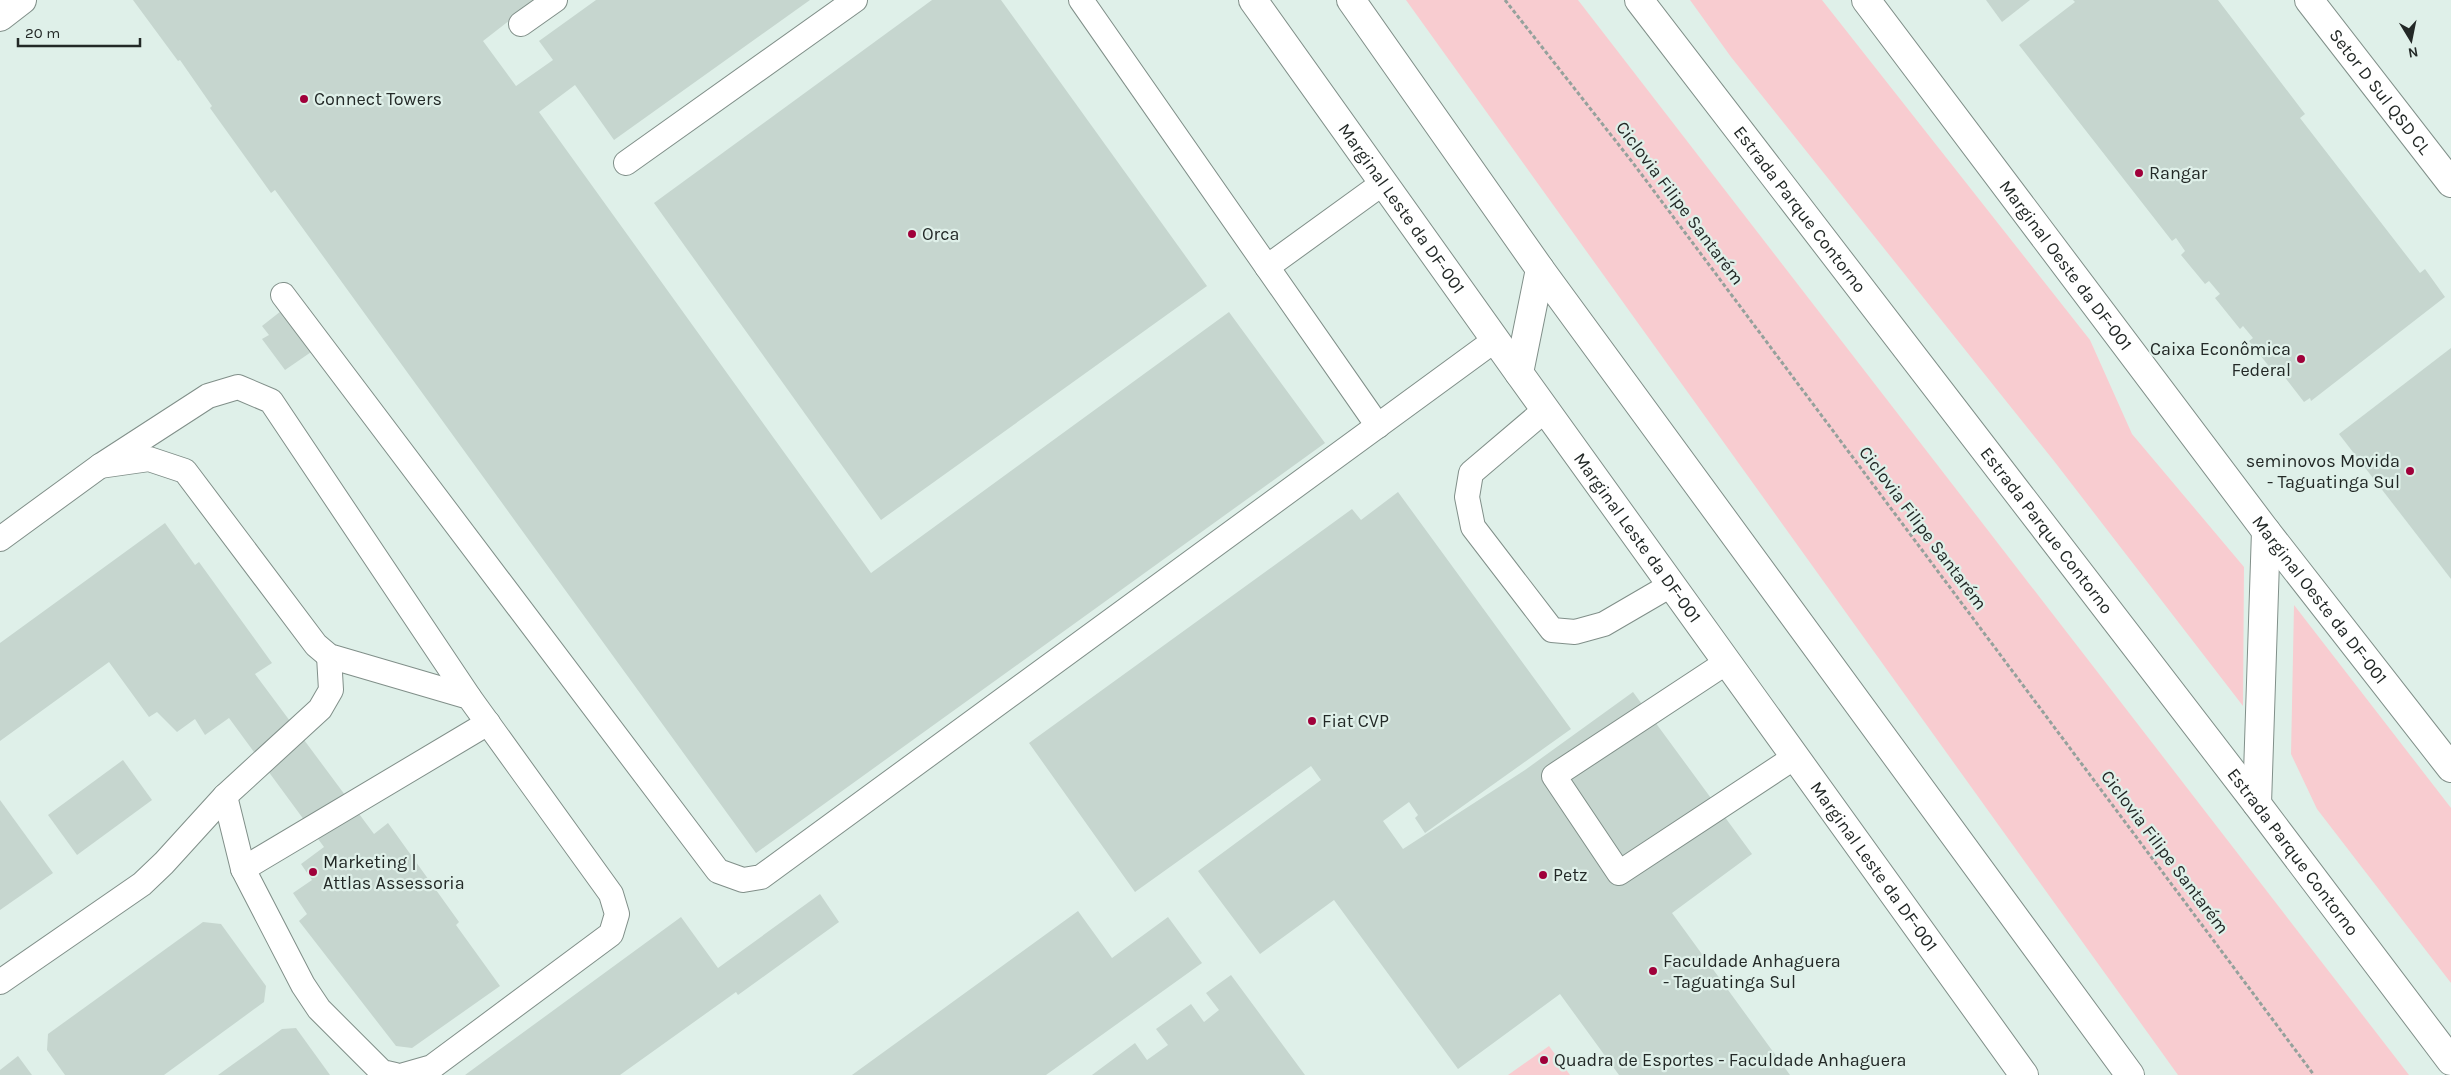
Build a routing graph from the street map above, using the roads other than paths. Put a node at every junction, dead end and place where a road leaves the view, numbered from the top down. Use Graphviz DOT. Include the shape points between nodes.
graph roads {
  1 [pos="22,0"];
  2 [pos="554,0"];
  3 [pos="855,0"];
  4 [pos="1081,0"];
  5 [pos="1253,0"];
  6 [pos="1351,0"];
  7 [pos="1639,0"];
  8 [pos="1866,0"];
  9 [pos="2309,0"];
  10 [pos="0,17"];
  11 [pos="521,24"];
  12 [pos="626,163"];
  13 [pos="1383,183"];
  14 [pos="2451,183"];
  15 [pos="1267,267"];
  16 [pos="1540,269"];
  17 [pos="284,295"];
  18 [pos="1495,340"];
  19 [pos="1519,374"];
  20 [pos="1545,410"];
  21 [pos="1378,426"];
  22 [pos="100,466"];
  23 [pos="2266,530"];
  24 [pos="0,538"];
  25 [pos="1671,585"];
  26 [pos="328,656"];
  27 [pos="1727,662"];
  28 [pos="470,697"];
  29 [pos="488,723"];
  30 [pos="1794,757"];
  31 [pos="2451,768"];
  32 [pos="225,796"];
  33 [pos="2258,804"];
  34 [pos="243,869"];
  35 [pos="0,982"];
  36 [pos="2451,1061"];
  37 [pos="395,1075"];
  38 [pos="404,1075"];
  39 [pos="2024,1075"];
  40 [pos="2130,1075"];
  1 -- 10 [label="main road"];
  2 -- 11 [label="lane"];
  3 -- 12 [label="lane"];
  4 -- 15 [label="lane"];
  5 -- 13 [label="main road, Marginal Leste da DF-001"];
  6 -- 16 [label="main road"];
  7 -- 33 [label="main road, Estrada Parque Contorno"];
  8 -- 23 [label="main road, Marginal Oeste da DF-001"];
  9 -- 14 [label="main road, Setor D Sul QSD CL"];
  13 -- 15 [label="lane"];
  13 -- 18 [label="main road, Marginal Leste da DF-001"];
  15 -- 21 [label="lane"];
  16 -- 19 [label="main road"];
  16 -- 40 [label="main road"];
  17 -- 21 [label="lane" via="718,871 743,880 762,877"];
  18 -- 19 [label="main road, Marginal Leste da DF-001"];
  18 -- 21 [label="lane"];
  19 -- 20 [label="main road, Marginal Leste da DF-001"];
  20 -- 25 [label="main road, Marginal Leste da DF-001"];
  20 -- 25 [label="lane" via="1471,473 1467,498 1472,527 1552,630 1575,632 1604,624"];
  22 -- 24 [label="lane"];
  22 -- 26 [label="lane" via="149,459 185,471 316,645"];
  22 -- 28 [label="lane" via="208,396 238,387 271,401"];
  23 -- 31 [label="main road, Marginal Oeste da DF-001"];
  23 -- 33 [label="main road"];
  25 -- 27 [label="main road, Marginal Leste da DF-001"];
  26 -- 28 [label="lane"];
  26 -- 32 [label="lane" via="330,690 320,708"];
  27 -- 30 [label="main road, Marginal Leste da DF-001"];
  27 -- 30 [label="lane" via="1554,776 1619,873"];
  28 -- 29 [label="lane"];
  29 -- 34 [label="lane"];
  29 -- 38 [label="lane" via="611,894 617,914 610,934 432,1067"];
  30 -- 39 [label="main road, Marginal Leste da DF-001"];
  32 -- 34 [label="lane"];
  32 -- 35 [label="lane" via="142,884"];
  33 -- 36 [label="main road, Estrada Parque Contorno"];
  34 -- 37 [label="lane" via="303,985 319,1009 382,1072"];
}
